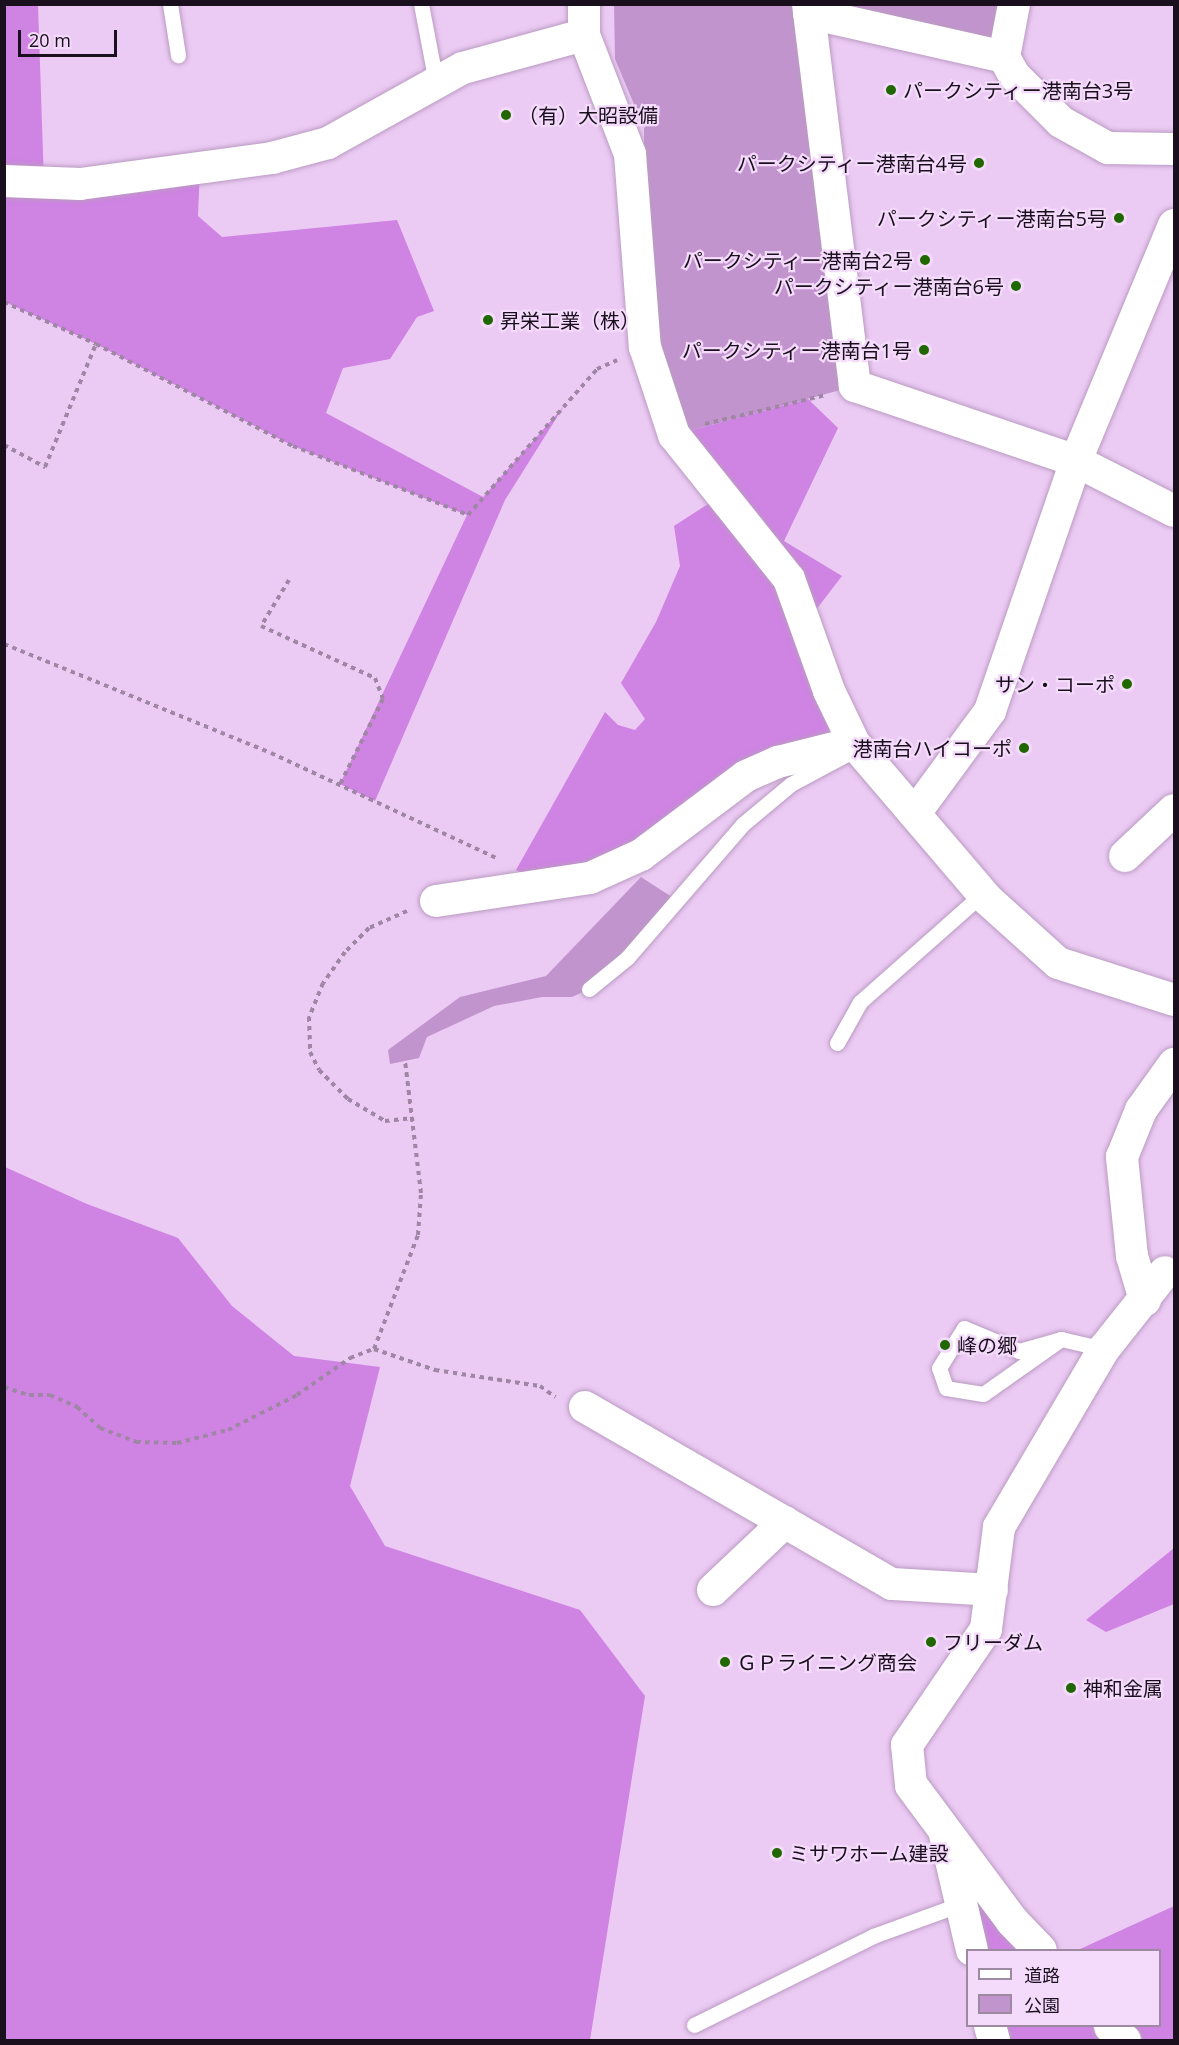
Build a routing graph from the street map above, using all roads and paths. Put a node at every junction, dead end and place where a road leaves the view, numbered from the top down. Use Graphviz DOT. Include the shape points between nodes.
graph roads {
  1 [pos="170,4"];
  2 [pos="422,4"];
  3 [pos="1014,4"];
  4 [pos="808,9"];
  5 [pos="584,20"];
  6 [pos="178,55"];
  7 [pos="1004,57"];
  8 [pos="436,83"];
  9 [pos="1174,149"];
  10 [pos="4,181"];
  11 [pos="1174,225"];
  12 [pos="4,302"];
  13 [pos="96,344"];
  14 [pos="645,347"];
  15 [pos="838,392"];
  16 [pos="700,426"];
  17 [pos="4,445"];
  18 [pos="1077,461"];
  19 [pos="1174,511"];
  20 [pos="289,580"];
  21 [pos="4,644"];
  22 [pos="854,743"];
  23 [pos="340,784"];
  24 [pos="1174,810"];
  25 [pos="915,813"];
  26 [pos="1125,856"];
  27 [pos="543,886"];
  28 [pos="983,893"];
  29 [pos="436,901"];
  30 [pos="589,989"];
  31 [pos="1174,1000"];
  32 [pos="837,1043"];
  33 [pos="405,1061"];
  34 [pos="1174,1064"];
  35 [pos="413,1118"];
  36 [pos="1170,1264"];
  37 [pos="1145,1300"];
  38 [pos="1061,1339"];
  39 [pos="374,1349"];
  40 [pos="1104,1349"];
  41 [pos="4,1387"];
  42 [pos="585,1407"];
  43 [pos="785,1522"];
  44 [pos="713,1590"];
  45 [pos="992,1590"];
  46 [pos="911,1785"];
  47 [pos="942,1823"];
  48 [pos="962,1904"];
  49 [pos="972,1949"];
  50 [pos="1039,1949"];
  51 [pos="694,2025"];
  52 [pos="1112,2027"];
  53 [pos="1124,2040"];
  1 -- 6 [label="lane"];
  2 -- 8 [label="lane"];
  3 -- 7 [label="street"];
  4 -- 7 [label="street"];
  4 -- 18 [label="street" via="855,386"];
  5 -- 8 [label="street" via="463,68"];
  5 -- 14 [label="street" via="630,154"];
  7 -- 9 [label="street" via="1014,75 1060,122 1108,148"];
  8 -- 10 [label="street" via="328,143 272,158 80,184"];
  11 -- 18 [label="street"];
  12 -- 13 [label="path"];
  13 -- 14 [label="path" via="293,446 468,515 597,369"];
  13 -- 17 [label="path" via="45,467"];
  14 -- 22 [label="street" via="674,435 789,579 829,691"];
  15 -- 16 [label="path"];
  18 -- 19 [label="street"];
  18 -- 25 [label="street" via="990,711"];
  20 -- 23 [label="path" via="261,626 375,678 383,699"];
  21 -- 23 [label="path"];
  22 -- 25 [label="street"];
  22 -- 27 [label="street" via="778,762 746,776 641,855 587,880"];
  22 -- 30 [label="lane" via="841,760 791,784 743,824 627,958"];
  23 -- 27 [label="path" via="493,857"];
  24 -- 26 [label="street"];
  25 -- 28 [label="street"];
  27 -- 29 [label="street"];
  28 -- 31 [label="street" via="1058,963"];
  28 -- 32 [label="lane" via="860,1002"];
  29 -- 35 [label="path" via="369,928 345,952 323,983 309,1017 310,1052 319,1070 348,1099 385,1120"];
  33 -- 35 [label="path"];
  34 -- 37 [label="street" via="1141,1110 1122,1157 1132,1256"];
  35 -- 39 [label="path" via="421,1193 418,1235"];
  36 -- 37 [label="street"];
  37 -- 40 [label="street"];
  38 -- 38 [label="lane" via="983,1394 946,1388 939,1368 964,1328 1019,1351"];
  38 -- 40 [label="lane"];
  39 -- 41 [label="path" via="350,1358 297,1395 228,1430 177,1443 136,1442 100,1428 76,1407 50,1395 28,1395"];
  39 -- 42 [label="path" via="435,1370 540,1386 550,1396"];
  40 -- 45 [label="street" via="999,1527"];
  42 -- 43 [label="street"];
  43 -- 44 [label="street"];
  43 -- 45 [label="street" via="892,1584"];
  45 -- 46 [label="street" via="986,1629 907,1745"];
  46 -- 47 [label="street"];
  47 -- 48 [label="street"];
  47 -- 50 [label="street" via="1012,1921"];
  48 -- 49 [label="street"];
  48 -- 51 [label="lane" via="873,1936"];
  52 -- 53 [label="street"];
}
